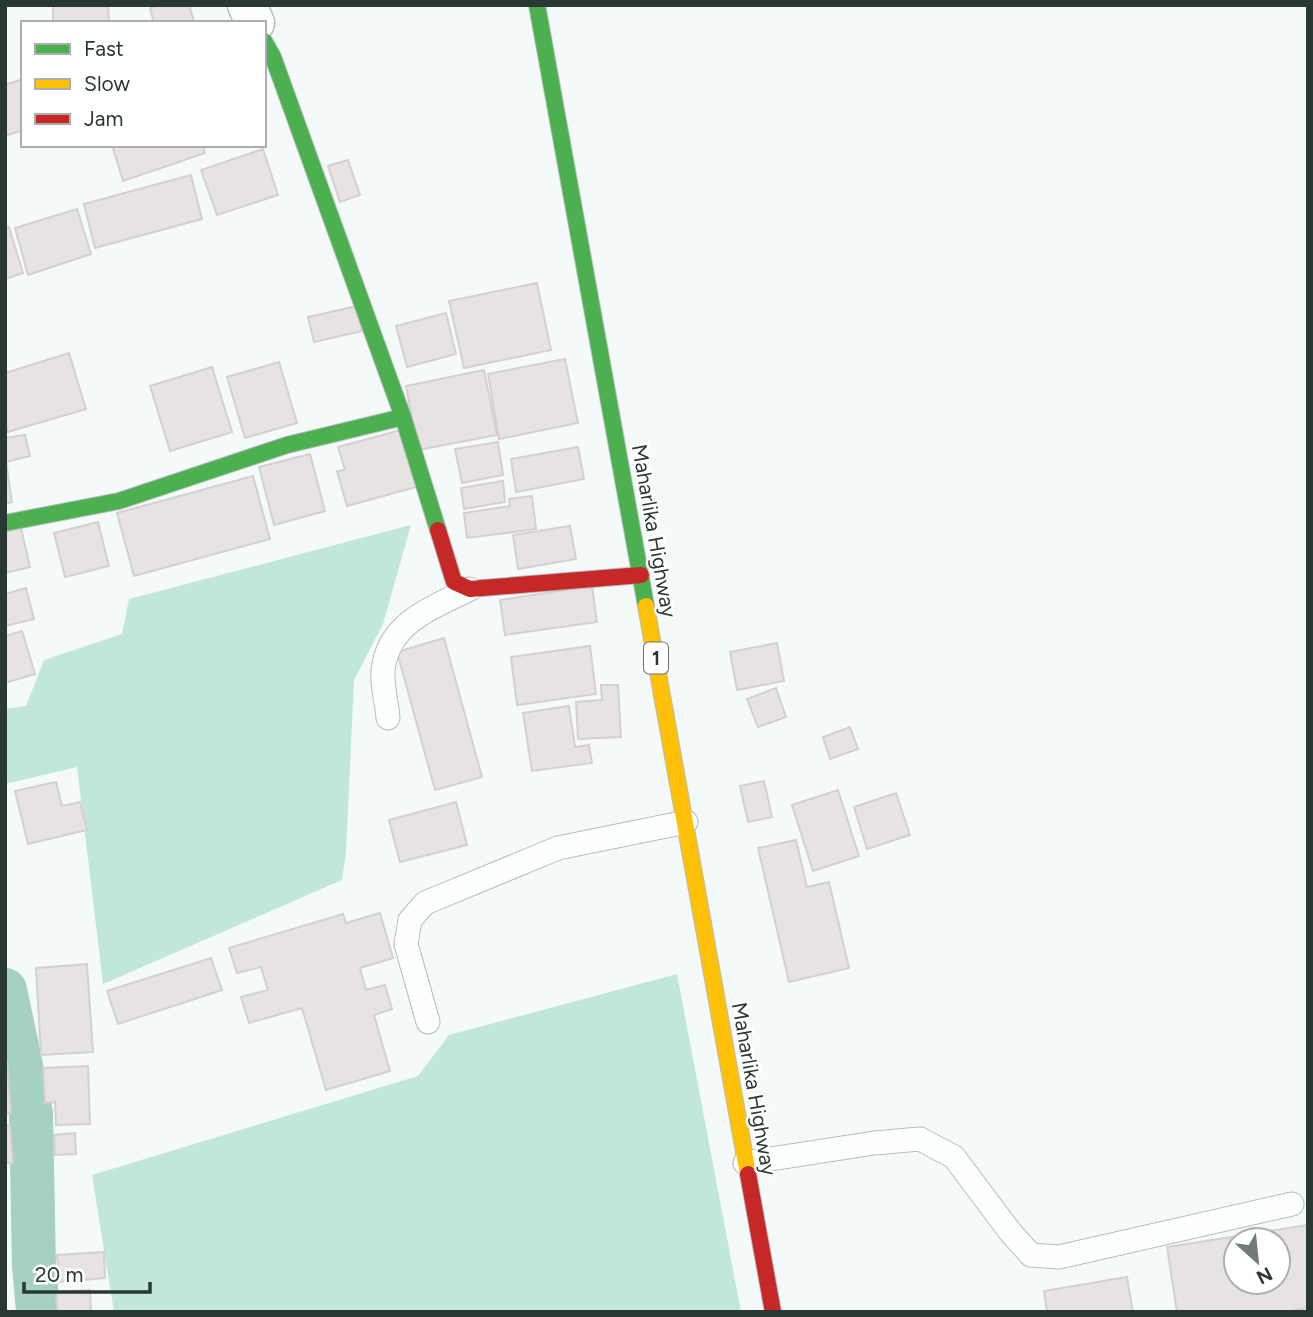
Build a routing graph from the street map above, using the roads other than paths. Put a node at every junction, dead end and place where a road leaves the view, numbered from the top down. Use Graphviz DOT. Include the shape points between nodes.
graph roads {
  1 [pos="247,5"];
  2 [pos="537,5"];
  3 [pos="254,21"];
  4 [pos="266,45"];
  5 [pos="403,417"];
  6 [pos="5,523"];
  7 [pos="641,575"];
  8 [pos="470,589"];
  9 [pos="388,718"];
  10 [pos="686,822"];
  11 [pos="428,1022"];
  12 [pos="745,1163"];
  13 [pos="1292,1204"];
  14 [pos="773,1312"];
  1 -- 3 [label="street"];
  2 -- 7 [label="main road, Maharlika Highway / 1"];
  4 -- 5 [label="main road"];
  5 -- 6 [label="main road" via="287,445 119,501"];
  5 -- 8 [label="main road" via="454,582"];
  7 -- 8 [label="main road"];
  7 -- 10 [label="main road, Maharlika Highway / 1"];
  8 -- 9 [label="lane" via="411,619 392,640 383,666"];
  10 -- 11 [label="lane" via="558,848 425,903 410,920 405,944"];
  10 -- 12 [label="main road, Maharlika Highway / 1"];
  12 -- 13 [label="lane" via="920,1139 954,1157 1011,1233 1031,1255 1040,1256 1059,1257"];
  12 -- 14 [label="main road, Maharlika Highway / 1"];
}
